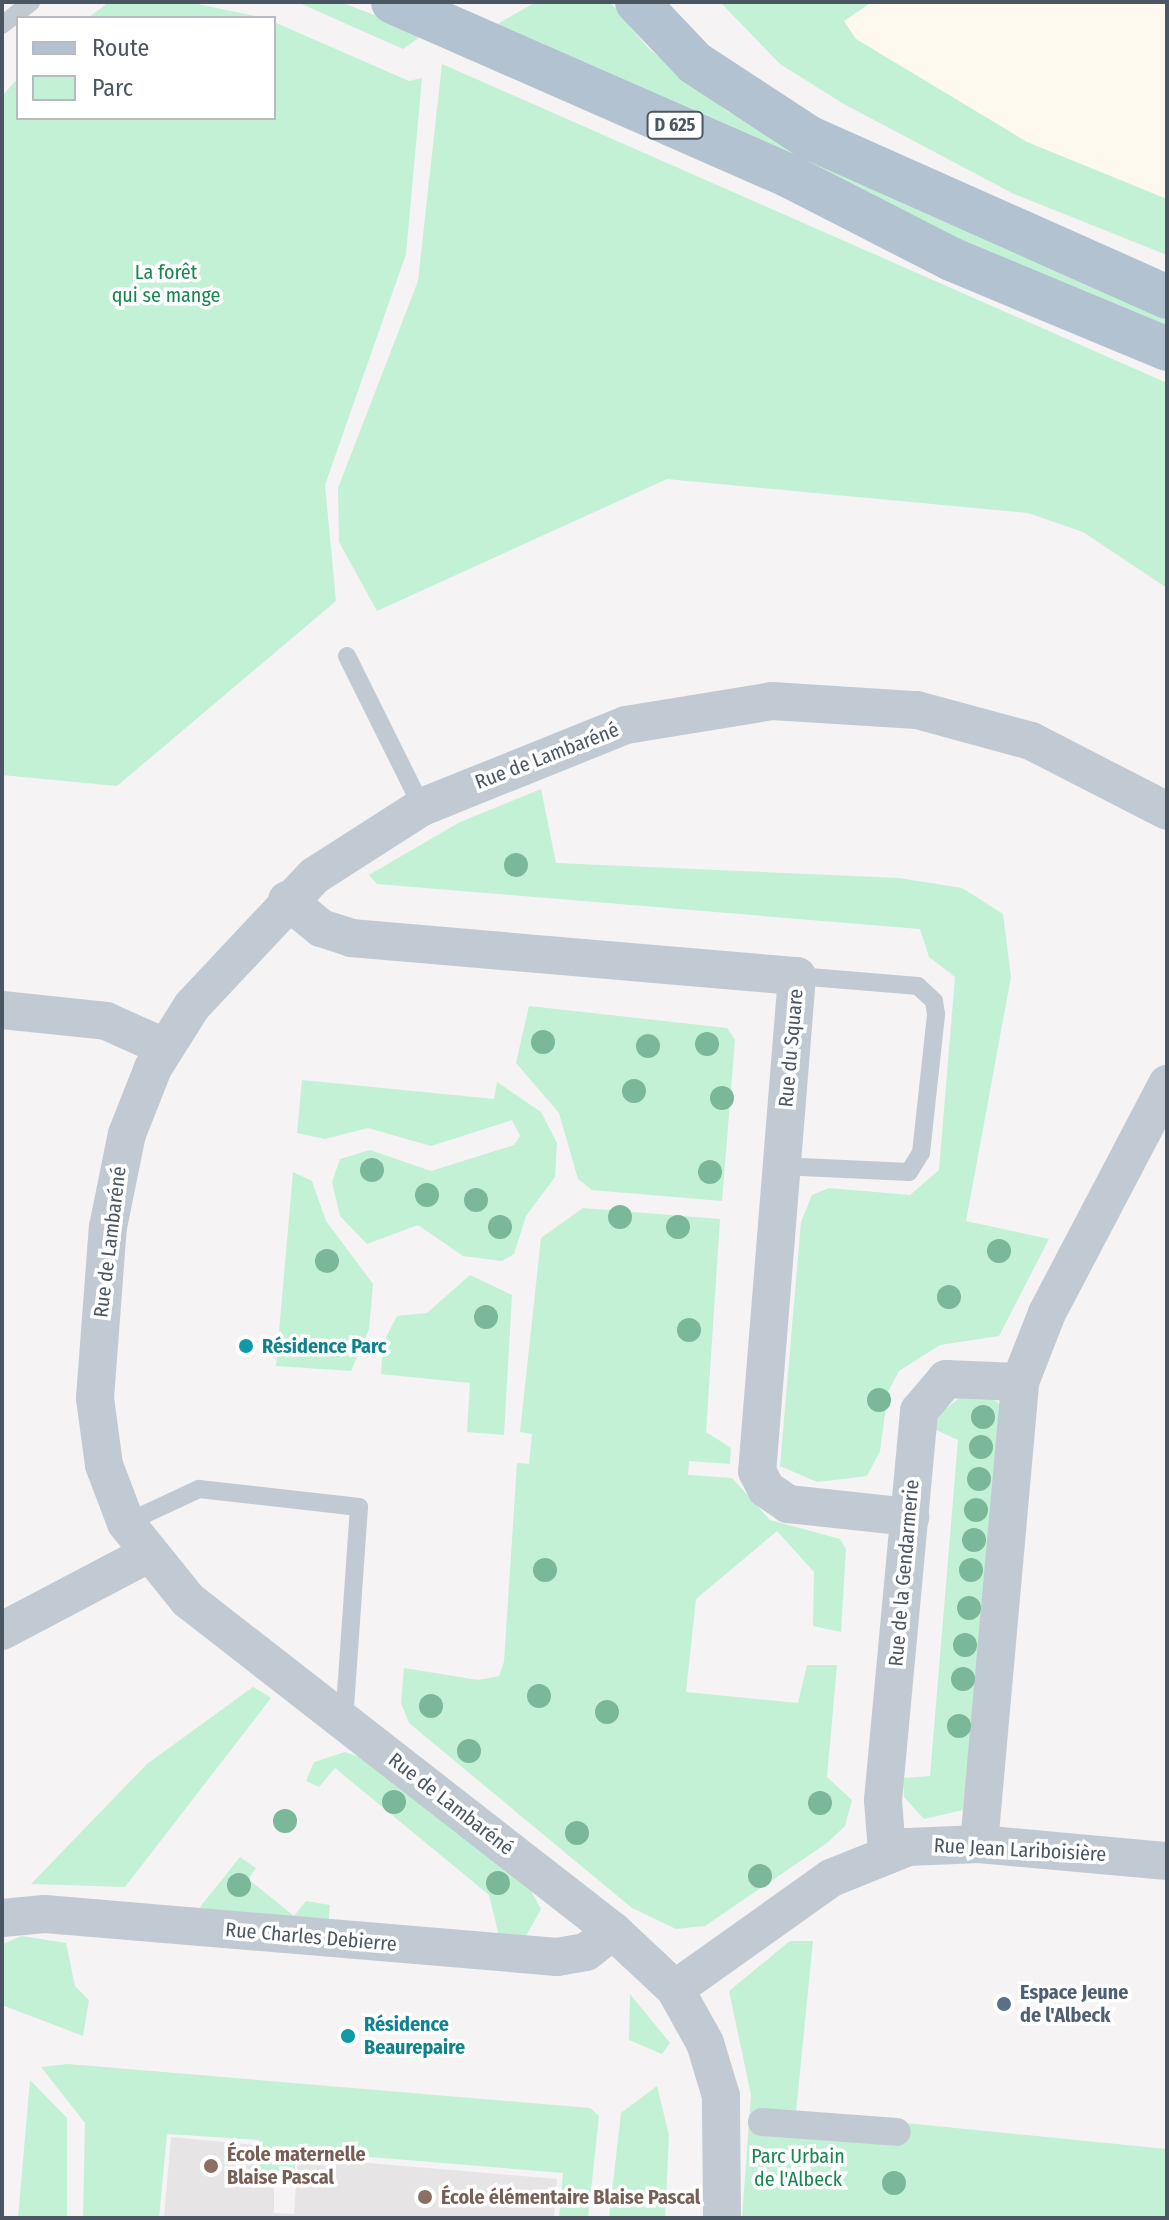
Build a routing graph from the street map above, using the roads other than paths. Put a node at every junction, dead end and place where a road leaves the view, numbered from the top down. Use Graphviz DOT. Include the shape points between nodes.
graph roads {
  1 [pos="31,2"];
  2 [pos="393,2"];
  3 [pos="637,2"];
  4 [pos="2,25"];
  5 [pos="1167,297"];
  6 [pos="1167,349"];
  7 [pos="347,656"];
  8 [pos="422,807"];
  9 [pos="1167,811"];
  10 [pos="287,900"];
  11 [pos="797,976"];
  12 [pos="2,1010"];
  13 [pos="164,1047"];
  14 [pos="1167,1084"];
  15 [pos="780,1166"];
  16 [pos="1020,1382"];
  17 [pos="910,1517"];
  18 [pos="126,1523"];
  19 [pos="146,1555"];
  20 [pos="2,1631"];
  21 [pos="344,1720"];
  22 [pos="979,1844"];
  23 [pos="887,1852"];
  24 [pos="1167,1861"];
  25 [pos="2,1918"];
  26 [pos="613,1931"];
  27 [pos="675,1989"];
  28 [pos="762,2122"];
  29 [pos="897,2132"];
  30 [pos="722,2218"];
  1 -- 4 [label="lane"];
  2 -- 6 [label="main road, D 625" via="791,177 951,259"];
  3 -- 5 [label="main road" via="706,71 808,137"];
  7 -- 8 [label="lane"];
  8 -- 9 [label="street, Rue de Lambaréné" via="626,725 714,706 803,701 917,710 1003,731 1085,764"];
  8 -- 10 [label="street, Rue de Lambaréné"];
  10 -- 11 [label="street, Rue du Square" via="321,928 351,938"];
  10 -- 13 [label="street, Rue de Lambaréné" via="224,966"];
  11 -- 15 [label="street, Rue du Square"];
  11 -- 15 [label="lane" via="918,986 934,1001 936,1014 921,1153 909,1172"];
  12 -- 13 [label="street" via="118,1024"];
  13 -- 18 [label="street, Rue de Lambaréné" via="120,1158 103,1286 96,1420"];
  14 -- 16 [label="street" via="1047,1313"];
  15 -- 17 [label="street, Rue du Square" via="756,1449 760,1480 797,1507"];
  16 -- 17 [label="street, Rue de la Gendarmerie" via="954,1377 926,1395"];
  16 -- 22 [label="street"];
  17 -- 23 [label="street, Rue de la Gendarmerie" via="883,1800"];
  18 -- 19 [label="street, Rue de Lambaréné"];
  18 -- 21 [label="lane" via="199,1489 359,1507"];
  19 -- 20 [label="street"];
  19 -- 21 [label="street, Rue de Lambaréné" via="188,1600"];
  21 -- 26 [label="street, Rue de Lambaréné"];
  22 -- 23 [label="street, Rue Jean Lariboisière"];
  22 -- 24 [label="street, Rue Jean Lariboisière"];
  23 -- 27 [label="street, Rue Jean Lariboisière" via="808,1892"];
  25 -- 26 [label="street, Rue Charles Debierre" via="45,1914 557,1957 586,1952"];
  26 -- 27 [label="street, Rue de Lambaréné"];
  27 -- 30 [label="street, Rue de Lambaréné" via="705,2043 721,2096"];
  28 -- 29 [label="street"];
}
